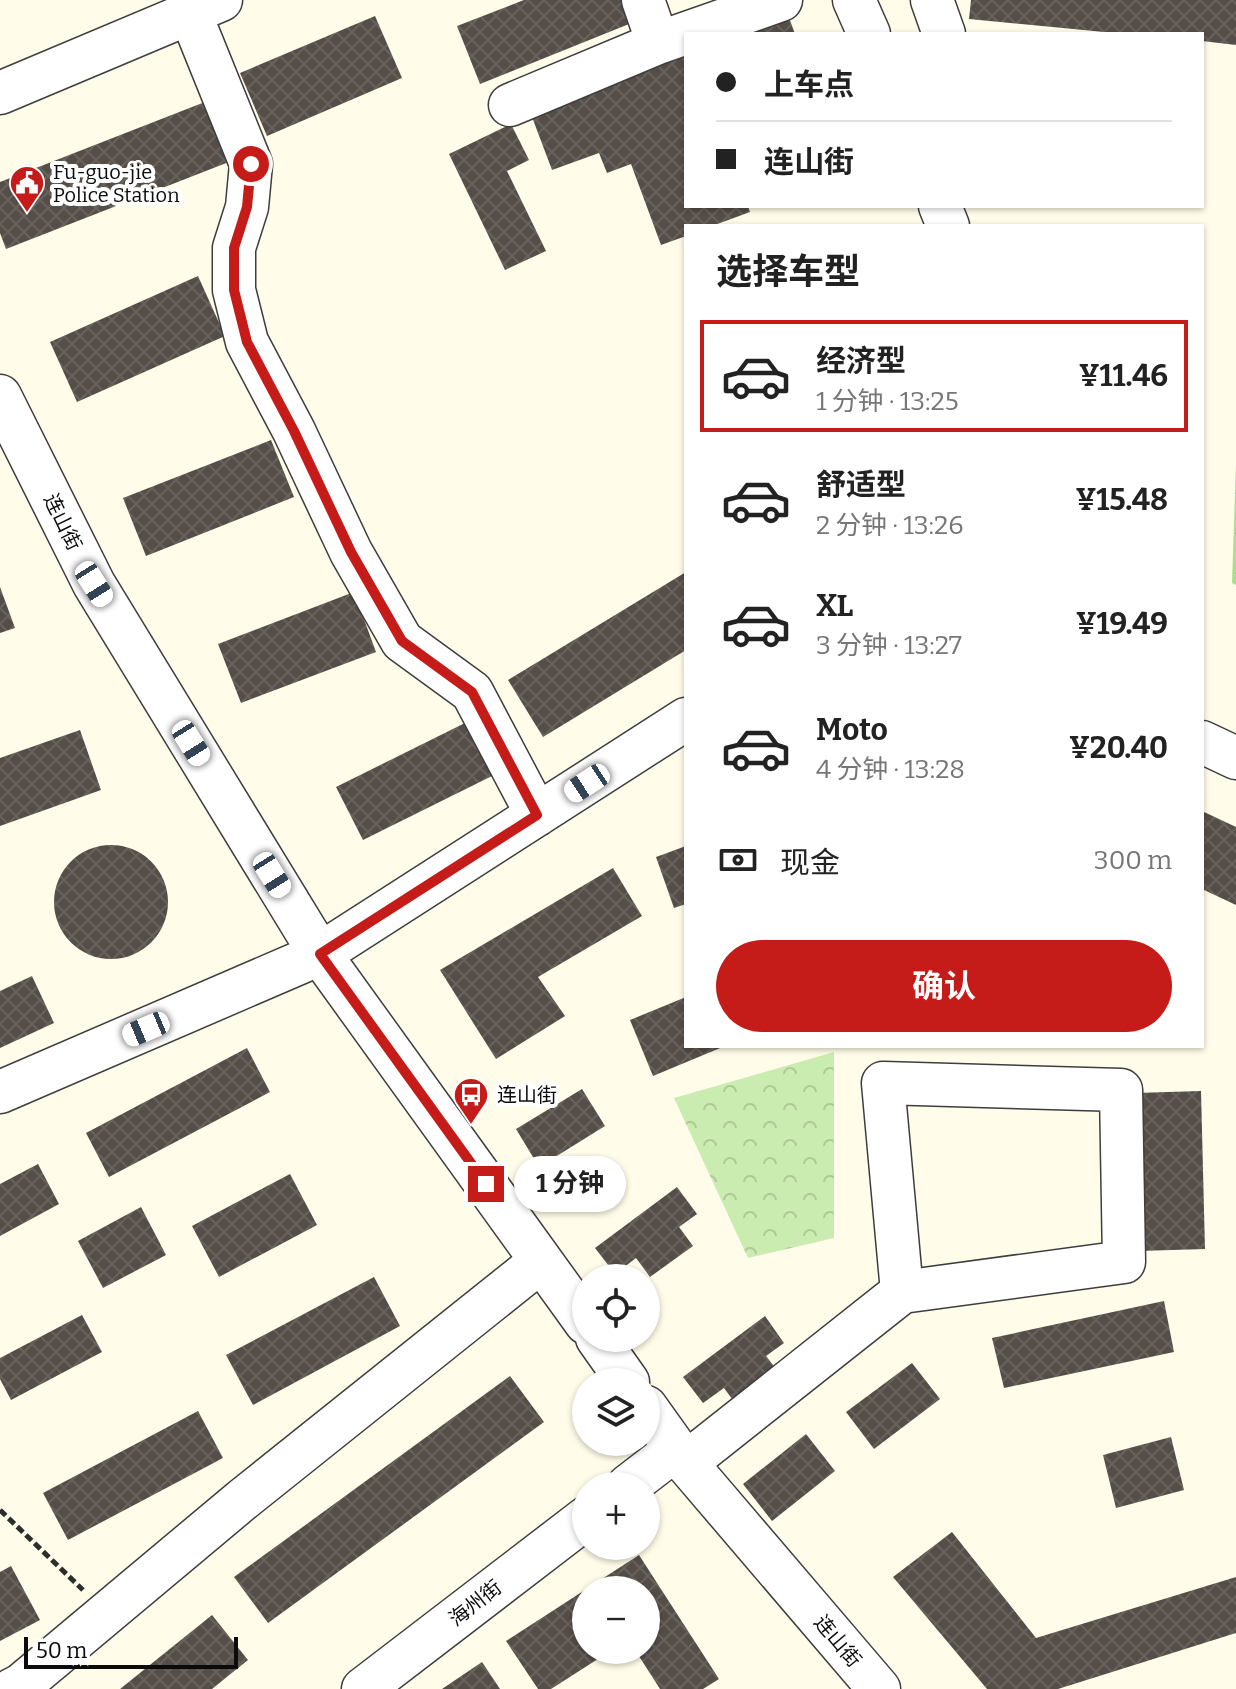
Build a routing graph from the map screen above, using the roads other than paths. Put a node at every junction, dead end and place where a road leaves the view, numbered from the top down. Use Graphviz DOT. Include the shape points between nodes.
graph roads {
  1 [pos="643,0"];
  2 [pos="781,0"];
  3 [pos="854,0"];
  4 [pos="932,0"];
  5 [pos="206,7"];
  6 [pos="689,32"];
  7 [pos="868,32"];
  8 [pos="943,32"];
  9 [pos="684,34"];
  10 [pos="658,43"];
  11 [pos="0,93"];
  12 [pos="510,105"];
  13 [pos="0,396"];
  14 [pos="684,720"];
  15 [pos="1204,743"];
  16 [pos="1236,758"];
  17 [pos="537,815"];
  18 [pos="320,954"];
  19 [pos="0,1092"];
  20 [pos="541,1261"];
  21 [pos="902,1292"];
  22 [pos="572,1304"];
  23 [pos="660,1427"];
  24 [pos="681,1456"];
  25 [pos="653,1472"];
  26 [pos="572,1529"];
  27 [pos="13,1689"];
  28 [pos="363,1689"];
  29 [pos="879,1689"];
  1 -- 10 [label="street"];
  2 -- 6 [label="street"];
  3 -- 7 [label="street"];
  4 -- 8 [label="street"];
  5 -- 11 [label="street"];
  5 -- 17 [label="street" via="251,164 247,207 234,248 234,290 247,342 351,552 402,641 472,692"];
  9 -- 10 [label="street"];
  10 -- 12 [label="street"];
  13 -- 18 [label="street, 连山街" via="94,584"];
  14 -- 17 [label="street"];
  15 -- 16 [label="street"];
  17 -- 18 [label="street"];
  18 -- 19 [label="street"];
  18 -- 20 [label="street, 连山街"];
  20 -- 22 [label="street, 连山街"];
  20 -- 27 [label="street"];
  21 -- 21 [label="street" via="1124,1262 1121,1090 883,1083"];
  21 -- 24 [label="street"];
  23 -- 24 [label="street, 连山街"];
  24 -- 25 [label="street"];
  24 -- 29 [label="street, 连山街"];
  26 -- 28 [label="street, 海州街"];
}
